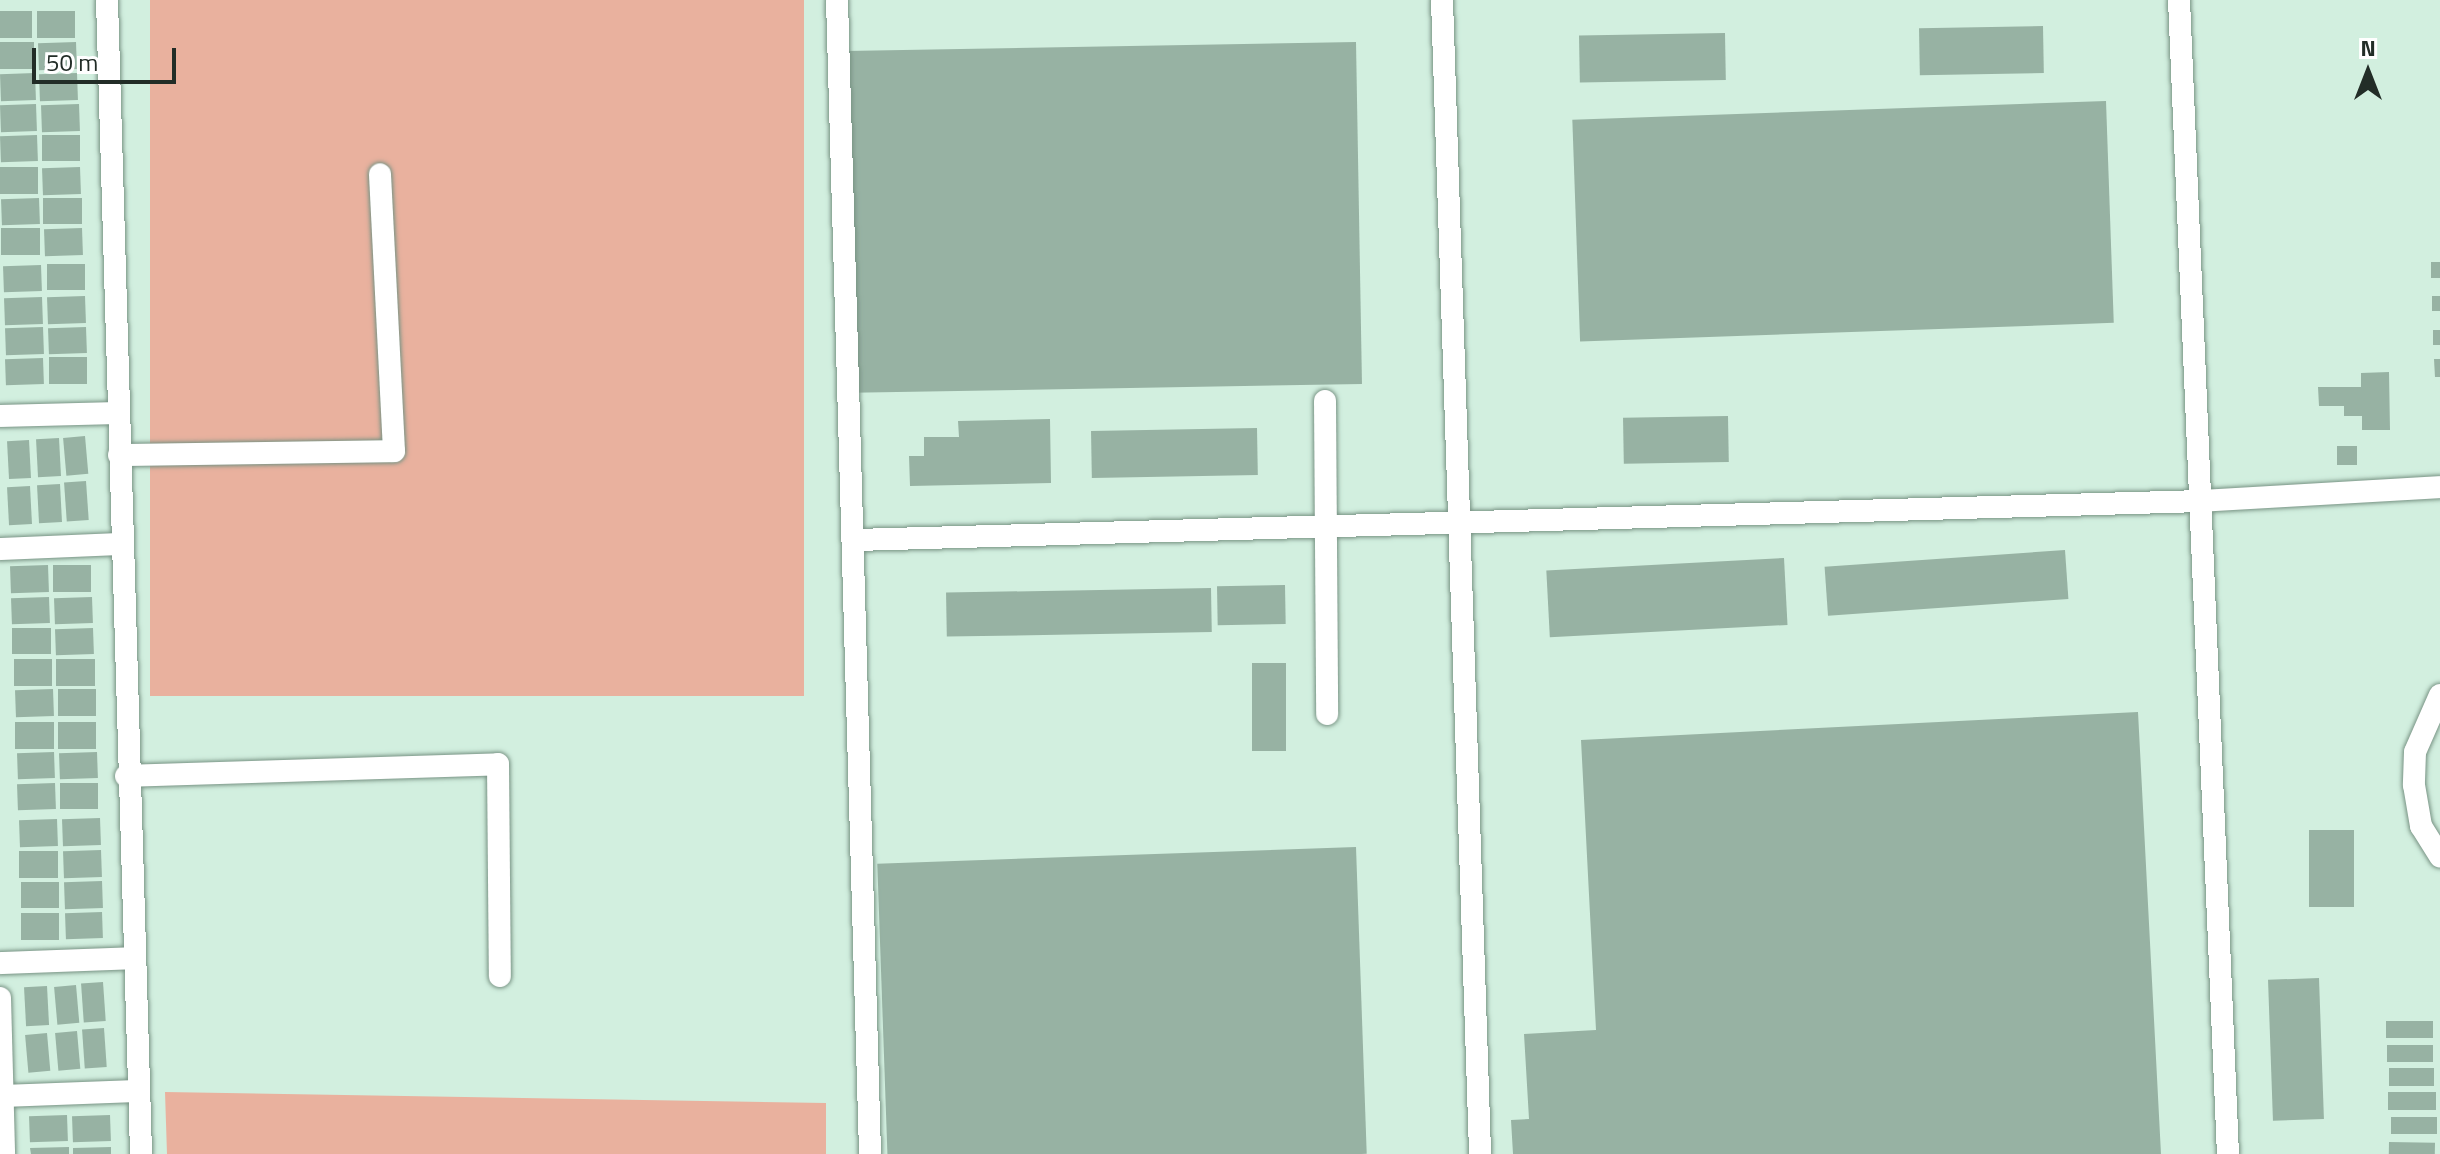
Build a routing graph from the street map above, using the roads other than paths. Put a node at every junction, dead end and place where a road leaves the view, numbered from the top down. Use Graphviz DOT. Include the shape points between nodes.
graph roads {
  1 [pos="107,0"];
  2 [pos="837,0"];
  3 [pos="1442,0"];
  4 [pos="2179,0"];
  5 [pos="380,174"];
  6 [pos="1325,401"];
  7 [pos="117,413"];
  8 [pos="0,416"];
  9 [pos="119,455"];
  10 [pos="2440,487"];
  11 [pos="2200,501"];
  12 [pos="1460,523"];
  13 [pos="1325,527"];
  14 [pos="856,540"];
  15 [pos="120,544"];
  16 [pos="0,549"];
  17 [pos="2440,695"];
  18 [pos="1327,714"];
  19 [pos="126,776"];
  20 [pos="2440,857"];
  21 [pos="134,958"];
  22 [pos="0,963"];
  23 [pos="500,976"];
  24 [pos="0,998"];
  25 [pos="139,1091"];
  26 [pos="2,1096"];
  27 [pos="4,1154"];
  28 [pos="141,1154"];
  29 [pos="870,1154"];
  30 [pos="1480,1154"];
  31 [pos="2228,1154"];
  1 -- 7 [label="street"];
  2 -- 14 [label="street"];
  3 -- 12 [label="street"];
  4 -- 11 [label="street"];
  5 -- 9 [label="street" via="394,451"];
  6 -- 13 [label="street"];
  7 -- 8 [label="street"];
  7 -- 9 [label="street"];
  9 -- 15 [label="street"];
  10 -- 11 [label="street"];
  11 -- 12 [label="street"];
  11 -- 31 [label="street"];
  12 -- 13 [label="street"];
  12 -- 30 [label="street"];
  13 -- 14 [label="street"];
  13 -- 18 [label="street"];
  14 -- 29 [label="street"];
  15 -- 16 [label="street"];
  15 -- 19 [label="street"];
  17 -- 20 [label="street" via="2415,752 2414,785 2421,826"];
  19 -- 21 [label="street"];
  19 -- 23 [label="street" via="498,764"];
  21 -- 22 [label="street"];
  21 -- 25 [label="street"];
  24 -- 26 [label="street"];
  25 -- 26 [label="street"];
  25 -- 28 [label="street"];
  26 -- 27 [label="street"];
}
